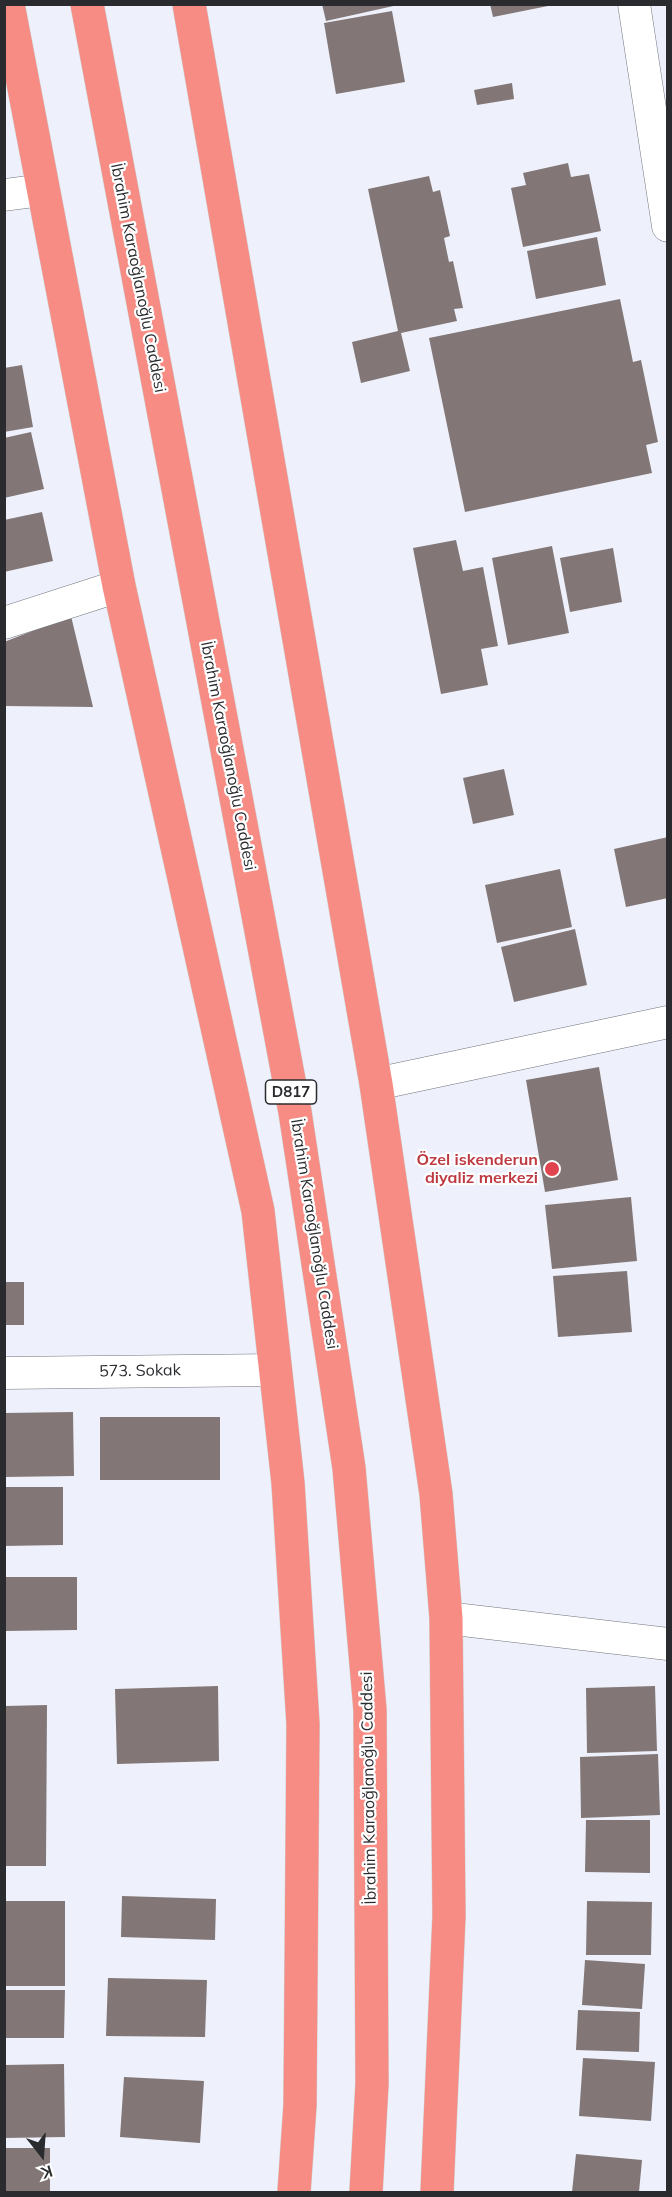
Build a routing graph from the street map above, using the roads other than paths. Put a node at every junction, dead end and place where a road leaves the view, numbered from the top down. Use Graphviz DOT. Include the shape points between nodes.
graph roads {
  1 [pos="8,4"];
  2 [pos="87,4"];
  3 [pos="189,4"];
  4 [pos="634,4"];
  5 [pos="43,190"];
  6 [pos="4,195"];
  7 [pos="668,226"];
  8 [pos="118,586"];
  9 [pos="4,623"];
  10 [pos="668,1022"];
  11 [pos="376,1084"];
  12 [pos="275,1370"];
  13 [pos="4,1373"];
  14 [pos="446,1618"];
  15 [pos="668,1644"];
  16 [pos="294,2193"];
  17 [pos="366,2193"];
  18 [pos="437,2193"];
  1 -- 5 [label="highway"];
  2 -- 17 [label="highway, İbrahim Karaoğlanoğlu Caddesi / D817" via="295,1112 349,1468 370,1710 372,2084"];
  3 -- 11 [label="highway"];
  4 -- 7 [label="street"];
  5 -- 6 [label="street"];
  5 -- 8 [label="highway"];
  8 -- 9 [label="street"];
  8 -- 12 [label="highway" via="258,1211"];
  10 -- 11 [label="street"];
  11 -- 14 [label="highway" via="436,1494"];
  12 -- 13 [label="street, 573. Sokak"];
  12 -- 16 [label="highway" via="288,1483 303,1724 300,2105"];
  14 -- 15 [label="street"];
  14 -- 18 [label="highway" via="449,1916"];
}
